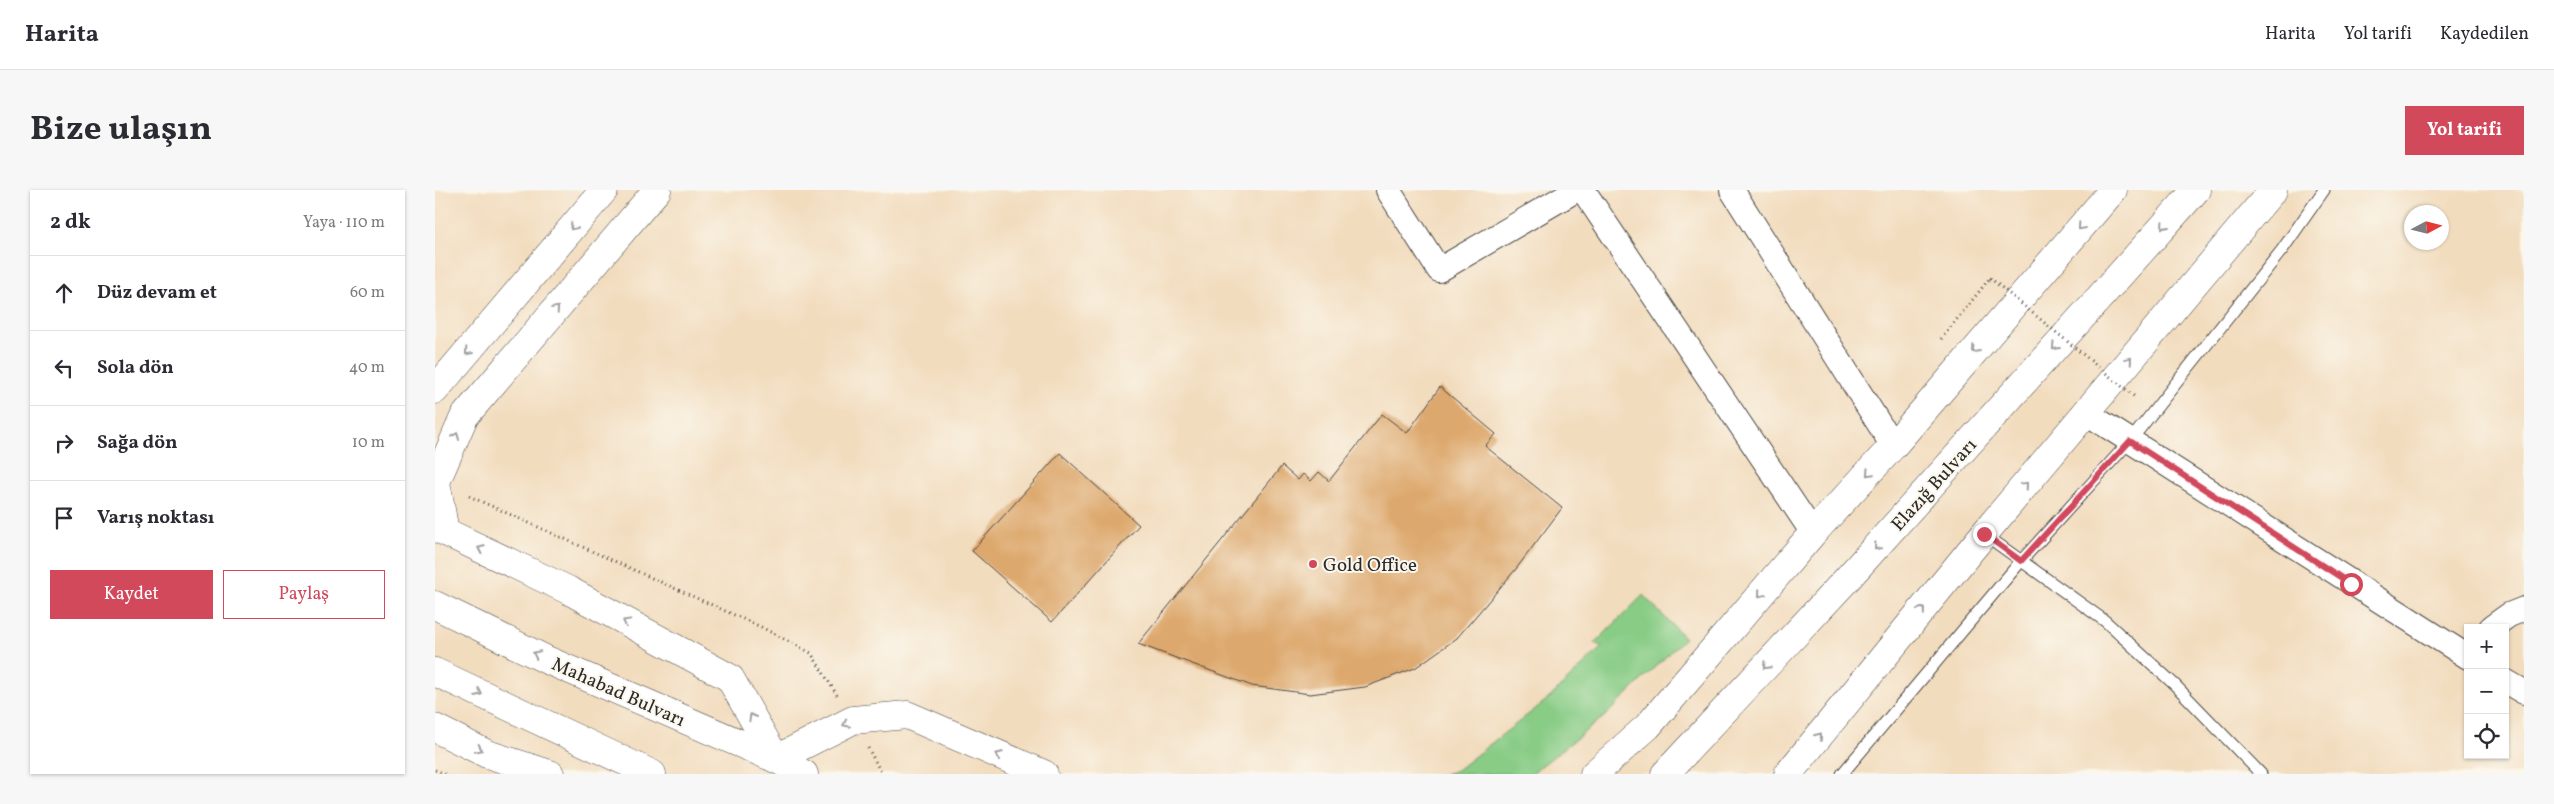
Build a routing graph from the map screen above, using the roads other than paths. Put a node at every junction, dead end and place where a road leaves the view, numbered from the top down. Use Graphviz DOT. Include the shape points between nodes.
graph roads {
  1 [pos="604,190"];
  2 [pos="657,190"];
  3 [pos="1388,190"];
  4 [pos="1576,190"];
  5 [pos="1583,190"];
  6 [pos="1732,190"];
  7 [pos="2113,190"];
  8 [pos="2196,190"];
  9 [pos="2273,190"];
  10 [pos="2324,190"];
  11 [pos="435,390"];
  12 [pos="2085,412"];
  13 [pos="2130,441"];
  14 [pos="1893,446"];
  15 [pos="440,530"];
  16 [pos="1813,533"];
  17 [pos="1984,534"];
  18 [pos="2021,561"];
  19 [pos="435,606"];
  20 [pos="2524,609"];
  21 [pos="2496,624"];
  22 [pos="2464,650"];
  23 [pos="435,672"];
  24 [pos="2509,683"];
  25 [pos="2524,692"];
  26 [pos="435,728"];
  27 [pos="776,759"];
  28 [pos="550,774"];
  29 [pos="652,774"];
  30 [pos="804,774"];
  31 [pos="1044,774"];
  32 [pos="1594,774"];
  33 [pos="1665,774"];
  34 [pos="1788,774"];
  35 [pos="1842,774"];
  36 [pos="2261,774"];
  1 -- 11 [label="main road, one-way"];
  15 -- 2 [label="main road, one-way" via="436,482 464,417"];
  3 -- 4 [label="street" via="1439,270"];
  5 -- 16 [label="street"];
  6 -- 14 [label="street"];
  7 -- 14 [label="main road, one-way"];
  8 -- 33 [label="main road, Elazığ Bulvarı, one-way" via="1847,580"];
  12 -- 9 [label="main road, one-way"];
  10 -- 13 [label="lane" via="2282,250"];
  12 -- 13 [label="street"];
  17 -- 12 [label="main road, one-way"];
  13 -- 18 [label="lane"];
  13 -- 22 [label="street"];
  14 -- 16 [label="main road, one-way"];
  27 -- 15 [label="main road, one-way" via="729,678 568,590"];
  16 -- 32 [label="main road, one-way" via="1649,726"];
  17 -- 18 [label="lane"];
  34 -- 17 [label="main road, one-way"];
  18 -- 35 [label="lane"];
  18 -- 36 [label="lane" via="2105,621 2175,685"];
  27 -- 19 [label="main road, Mahabad Bulvarı, one-way" via="547,660"];
  20 -- 21 [label="street" via="2509,614"];
  23 -- 29 [label="main road, one-way"];
  24 -- 25 [label="street"];
  26 -- 28 [label="main road, one-way" via="487,754"];
  27 -- 30 [label="main road, Mahabad Bulvarı"];
  31 -- 27 [label="main road, one-way" via="907,715 853,720"];
}
